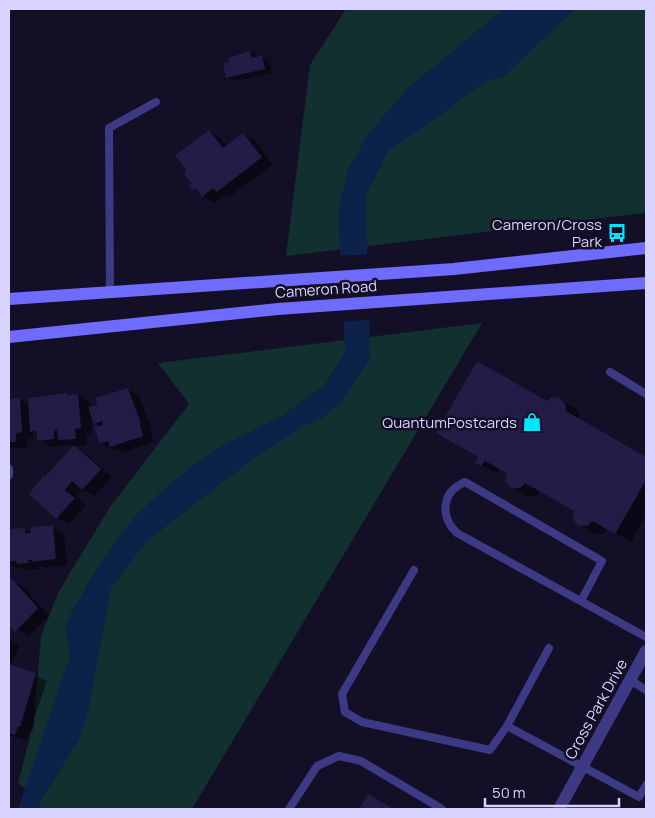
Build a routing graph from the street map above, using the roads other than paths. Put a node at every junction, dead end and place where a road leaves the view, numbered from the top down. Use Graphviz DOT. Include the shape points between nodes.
graph roads {
  1 [pos="156,102"];
  2 [pos="646,248"];
  3 [pos="646,283"];
  4 [pos="110,291"];
  5 [pos="9,298"];
  6 [pos="9,337"];
  7 [pos="610,372"];
  8 [pos="646,394"];
  9 [pos="9,469"];
  10 [pos="9,475"];
  11 [pos="414,570"];
  12 [pos="581,602"];
  13 [pos="646,637"];
  14 [pos="549,648"];
  15 [pos="646,651"];
  16 [pos="630,680"];
  17 [pos="646,690"];
  18 [pos="507,726"];
  19 [pos="584,765"];
  20 [pos="646,785"];
  21 [pos="289,809"];
  22 [pos="442,809"];
  23 [pos="559,809"];
  1 -- 4 [label="lane" via="109,128"];
  2 -- 4 [label="main road, Cameron Road" via="454,269"];
  3 -- 6 [label="main road, Cameron Road" via="278,309"];
  4 -- 5 [label="main road, Cameron Road"];
  7 -- 8 [label="lane"];
  9 -- 10 [label="lane"];
  11 -- 18 [label="lane" via="342,694 345,712 362,722 490,750"];
  12 -- 12 [label="lane" via="453,530 444,513 445,503 457,485 465,482 602,561"];
  12 -- 13 [label="lane"];
  14 -- 18 [label="lane"];
  15 -- 16 [label="street, Cross Park Drive"];
  16 -- 17 [label="lane"];
  16 -- 19 [label="street, Cross Park Drive"];
  18 -- 19 [label="lane"];
  19 -- 20 [label="lane" via="639,797"];
  19 -- 23 [label="street, Cross Park Drive"];
  21 -- 22 [label="lane" via="317,766 339,756 362,761"];
}
